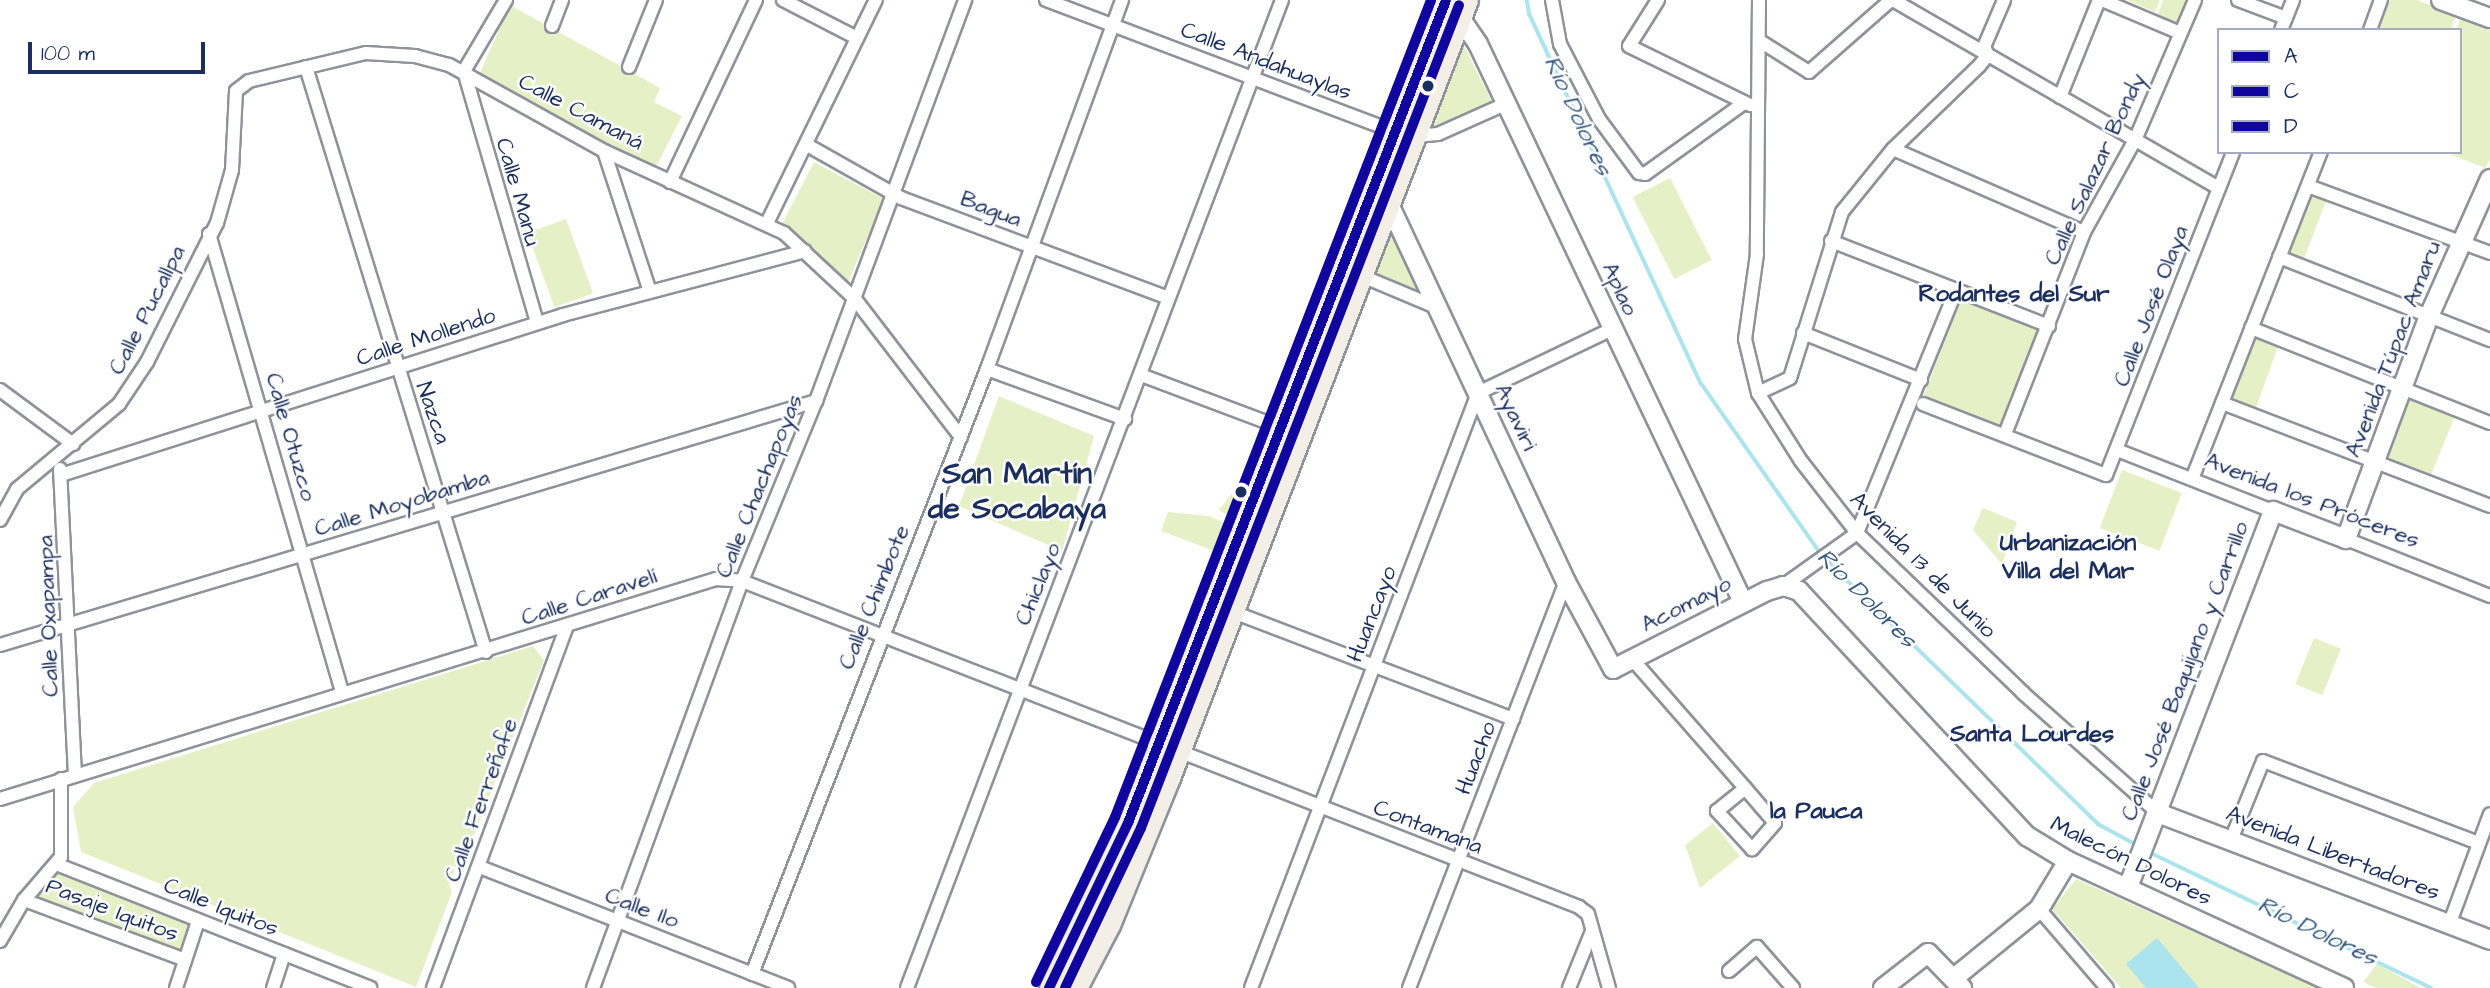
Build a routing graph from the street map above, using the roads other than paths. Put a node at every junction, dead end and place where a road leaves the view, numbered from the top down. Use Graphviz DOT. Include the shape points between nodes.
graph roads {
  1 [pos="506,0"];
  2 [pos="562,0"];
  3 [pos="755,0"];
  4 [pos="783,0"];
  5 [pos="876,0"];
  6 [pos="965,0"];
  7 [pos="1046,0"];
  8 [pos="1122,0"];
  9 [pos="1282,0"];
  10 [pos="1447,0"];
  11 [pos="1552,0"];
  12 [pos="1658,0"];
  13 [pos="1759,0"];
  14 [pos="1892,0"];
  15 [pos="2101,0"];
  16 [pos="2195,0"];
  17 [pos="2238,0"];
  18 [pos="2293,0"];
  19 [pos="2381,0"];
  20 [pos="2441,0"];
  21 [pos="2000,1"];
  22 [pos="651,2"];
  23 [pos="1465,8"];
  24 [pos="2490,18"];
  25 [pos="2284,24"];
  26 [pos="1112,25"];
  27 [pos="552,26"];
  28 [pos="2371,28"];
  29 [pos="2180,33"];
  30 [pos="856,38"];
  31 [pos="1760,41"];
  32 [pos="1988,54"];
  33 [pos="306,67"];
  34 [pos="629,67"];
  35 [pos="464,71"];
  36 [pos="1251,77"];
  37 [pos="2060,97"];
  38 [pos="1744,103"];
  39 [pos="1505,104"];
  40 [pos="1761,109"];
  41 [pos="1393,131"];
  42 [pos="1415,136"];
  43 [pos="2135,140"];
  44 [pos="807,145"];
  45 [pos="1893,149"];
  46 [pos="604,151"];
  47 [pos="2232,154"];
  48 [pos="2320,154"];
  49 [pos="2490,178"];
  50 [pos="670,181"];
  51 [pos="2308,186"];
  52 [pos="2219,188"];
  53 [pos="895,191"];
  54 [pos="1368,194"];
  55 [pos="1389,204"];
  56 [pos="767,223"];
  57 [pos="2084,232"];
  58 [pos="209,234"];
  59 [pos="1831,241"];
  60 [pos="2461,242"];
  61 [pos="1031,247"];
  62 [pos="805,251"];
  63 [pos="2490,253"];
  64 [pos="2278,257"];
  65 [pos="1362,276"];
  66 [pos="1956,290"];
  67 [pos="650,292"];
  68 [pos="1168,298"];
  69 [pos="855,299"];
  70 [pos="1437,307"];
  71 [pos="2429,316"];
  72 [pos="537,323"];
  73 [pos="2049,326"];
  74 [pos="2251,328"];
  75 [pos="1612,329"];
  76 [pos="1803,334"];
  77 [pos="2490,340"];
  78 [pos="395,369"];
  79 [pos="987,369"];
  80 [pos="1141,375"];
  81 [pos="1921,380"];
  82 [pos="2403,388"];
  83 [pos="0,390"];
  84 [pos="1478,393"];
  85 [pos="1758,393"];
  86 [pos="816,401"];
  87 [pos="2222,403"];
  88 [pos="1923,404"];
  89 [pos="263,412"];
  90 [pos="1125,419"];
  91 [pos="2490,423"];
  92 [pos="1279,426"];
  93 [pos="2004,434"];
  94 [pos="1301,435"];
  95 [pos="961,437"];
  96 [pos="74,444"];
  97 [pos="2117,450"];
  98 [pos="53,461"];
  99 [pos="2375,461"];
  100 [pos="64,474"];
  101 [pos="2192,480"];
  102 [pos="2490,506"];
  103 [pos="444,511"];
  104 [pos="2273,511"];
  105 [pos="0,520"];
  106 [pos="1853,537"];
  107 [pos="2346,539"];
  108 [pos="303,555"];
  109 [pos="742,581"];
  110 [pos="1566,582"];
  111 [pos="1783,586"];
  112 [pos="2490,596"];
  113 [pos="1742,602"];
  114 [pos="1233,612"];
  115 [pos="70,625"];
  116 [pos="567,625"];
  117 [pos="882,632"];
  118 [pos="0,645"];
  119 [pos="486,652"];
  120 [pos="1633,660"];
  121 [pos="1375,665"];
  122 [pos="1613,669"];
  123 [pos="1019,687"];
  124 [pos="342,693"];
  125 [pos="1513,719"];
  126 [pos="1159,742"];
  127 [pos="1180,752"];
  128 [pos="75,774"];
  129 [pos="61,779"];
  130 [pos="1745,788"];
  131 [pos="0,799"];
  132 [pos="1320,809"];
  133 [pos="2158,813"];
  134 [pos="2490,814"];
  135 [pos="2231,839"];
  136 [pos="2479,843"];
  137 [pos="2068,860"];
  138 [pos="1459,861"];
  139 [pos="57,864"];
  140 [pos="480,867"];
  141 [pos="2128,887"];
  142 [pos="24,900"];
  143 [pos="2039,909"];
  144 [pos="198,921"];
  145 [pos="619,922"];
  146 [pos="2449,925"];
  147 [pos="1592,931"];
  148 [pos="2490,940"];
  149 [pos="0,941"];
  150 [pos="284,954"];
  151 [pos="185,960"];
  152 [pos="1729,971"];
  153 [pos="752,974"];
  154 [pos="1958,983"];
  155 [pos="2339,987"];
  156 [pos="176,988"];
  157 [pos="274,988"];
  158 [pos="370,988"];
  159 [pos="433,988"];
  160 [pos="593,988"];
  161 [pos="788,988"];
  162 [pos="908,988"];
  163 [pos="1049,988"];
  164 [pos="1077,988"];
  165 [pos="1251,988"];
  166 [pos="1409,988"];
  167 [pos="1569,988"];
  168 [pos="1609,988"];
  169 [pos="1793,988"];
  170 [pos="1883,988"];
  171 [pos="2107,988"];
  1 -- 35 [label="street"];
  2 -- 27 [label="street"];
  3 -- 50 [label="street"];
  4 -- 30 [label="street"];
  5 -- 30 [label="street"];
  6 -- 53 [label="street, Calle Chachapoyas"];
  7 -- 26 [label="street, Calle Andahuaylas"];
  8 -- 26 [label="street, Calle Chimbote"];
  9 -- 36 [label="street, Chiclayo"];
  10 -- 23 [label="street, Aplao"];
  10 -- 41 [label="main road"];
  11 -- 38 [label="street" via="1560,44 1599,119 1639,173 1646,174"];
  12 -- 38 [label="street" via="1629,46"];
  13 -- 31 [label="street, Avenida 13 de Junio"];
  14 -- 31 [label="street" via="1809,72"];
  14 -- 32 [label="street"];
  15 -- 29 [label="street"];
  15 -- 37 [label="street"];
  16 -- 29 [label="street, Calle Salazar Bondy"];
  17 -- 25 [label="street"];
  18 -- 25 [label="street"];
  19 -- 28 [label="street"];
  20 -- 24 [label="street"];
  21 -- 32 [label="street" via="1984,47"];
  22 -- 34 [label="street"];
  23 -- 39 [label="street, Aplao"];
  23 -- 42 [label="main road"];
  26 -- 36 [label="street, Calle Andahuaylas"];
  26 -- 61 [label="street, Calle Chimbote"];
  29 -- 43 [label="street, Calle Salazar Bondy"];
  30 -- 44 [label="street"];
  31 -- 40 [label="street, Avenida 13 de Junio"];
  32 -- 37 [label="street"];
  32 -- 45 [label="street"];
  33 -- 35 [label="street, Calle Camaná" via="366,53 415,56"];
  33 -- 58 [label="street, Calle Camaná" via="249,81 236,91 232,170"];
  33 -- 78 [label="street, Nazca"];
  35 -- 46 [label="street, Calle Camaná"];
  35 -- 72 [label="street, Calle Manu"];
  36 -- 41 [label="street, Calle Andahuaylas"];
  36 -- 68 [label="street, Chiclayo"];
  37 -- 43 [label="street"];
  38 -- 40 [label="street"];
  39 -- 42 [label="street" via="1438,134"];
  39 -- 75 [label="street, Aplao"];
  40 -- 85 [label="street, Avenida 13 de Junio" via="1758,254 1745,339"];
  41 -- 54 [label="main road"];
  42 -- 55 [label="main road"];
  43 -- 52 [label="street"];
  43 -- 57 [label="street, Calle Salazar Bondy"];
  44 -- 53 [label="street, Bagua"];
  44 -- 56 [label="street"];
  45 -- 57 [label="street"];
  45 -- 59 [label="street" via="1842,212"];
  46 -- 50 [label="street, Calle Camaná"];
  46 -- 67 [label="street"];
  47 -- 52 [label="street, Calle José Olaya"];
  48 -- 51 [label="street"];
  49 -- 60 [label="street, Avenida Túpac Amaru"];
  50 -- 56 [label="street, Calle Camaná"];
  51 -- 60 [label="street"];
  51 -- 64 [label="street"];
  52 -- 97 [label="street, Calle José Olaya"];
  53 -- 61 [label="street, Bagua" via="901,198"];
  53 -- 69 [label="street, Calle Chachapoyas"];
  54 -- 55 [label="street"];
  54 -- 92 [label="main road"];
  55 -- 65 [label="main road"];
  55 -- 70 [label="street, Ayaviri"];
  56 -- 62 [label="street, Calle Camaná"];
  57 -- 73 [label="street, Calle Salazar Bondy"];
  58 -- 89 [label="street, Calle Otuzco"];
  58 -- 96 [label="street, Calle Pucallpa" via="133,386"];
  59 -- 66 [label="street"];
  59 -- 76 [label="street"];
  60 -- 63 [label="street"];
  60 -- 71 [label="street, Avenida Túpac Amaru"];
  61 -- 68 [label="street, Bagua"];
  61 -- 79 [label="street, Calle Chimbote"];
  62 -- 67 [label="street, Calle Mollendo"];
  62 -- 69 [label="street, Calle Camaná"];
  64 -- 71 [label="street"];
  64 -- 74 [label="street"];
  65 -- 70 [label="street"];
  65 -- 94 [label="main road"];
  66 -- 73 [label="street"];
  66 -- 81 [label="street"];
  67 -- 72 [label="street, Calle Mollendo"];
  68 -- 80 [label="street, Chiclayo"];
  69 -- 86 [label="street, Calle Chachapoyas"];
  69 -- 95 [label="street, Calle Camaná"];
  70 -- 84 [label="street, Ayaviri"];
  71 -- 77 [label="street"];
  71 -- 82 [label="street, Avenida Túpac Amaru"];
  72 -- 78 [label="street, Calle Mollendo"];
  73 -- 93 [label="street, Calle Salazar Bondy"];
  74 -- 82 [label="street"];
  74 -- 87 [label="street"];
  75 -- 84 [label="street"];
  75 -- 113 [label="street, Aplao"];
  76 -- 81 [label="street"];
  76 -- 85 [label="street" via="1790,378"];
  78 -- 89 [label="street, Calle Mollendo"];
  78 -- 103 [label="street, Nazca"];
  79 -- 90 [label="street"];
  79 -- 95 [label="street, Calle Chimbote"];
  80 -- 90 [label="street, Chiclayo"];
  80 -- 92 [label="street"];
  81 -- 106 [label="street"];
  82 -- 91 [label="street"];
  82 -- 99 [label="street, Avenida Túpac Amaru"];
  83 -- 96 [label="street"];
  84 -- 110 [label="street, Ayaviri"];
  84 -- 121 [label="street, Huancayo"];
  85 -- 106 [label="street, Avenida 13 de Junio"];
  86 -- 103 [label="street, Calle Moyobamba"];
  86 -- 109 [label="street, Calle Chachapoyas"];
  87 -- 99 [label="street"];
  87 -- 101 [label="street"];
  88 -- 93 [label="street"];
  89 -- 100 [label="street, Calle Mollendo"];
  89 -- 108 [label="street, Calle Otuzco"];
  90 -- 123 [label="street, Chiclayo"];
  92 -- 94 [label="street"];
  92 -- 126 [label="main road"];
  93 -- 97 [label="street, Calle José Olaya" via="2106,475"];
  94 -- 114 [label="main road"];
  95 -- 117 [label="street, Calle Chimbote"];
  96 -- 98 [label="street, Calle Pucallpa"];
  97 -- 101 [label="street, Avenida los Próceres"];
  98 -- 100 [label="street"];
  98 -- 105 [label="street, Calle Pucallpa" via="17,489"];
  99 -- 102 [label="street"];
  99 -- 107 [label="street, Avenida Túpac Amaru"];
  100 -- 115 [label="street, Calle Oxapampa"];
  101 -- 104 [label="street, Avenida los Próceres"];
  103 -- 108 [label="street, Calle Moyobamba"];
  103 -- 119 [label="street, Nazca"];
  104 -- 107 [label="street, Avenida los Próceres"];
  104 -- 133 [label="street, Calle José Baquijano y Carrillo"];
  106 -- 111 [label="street"];
  106 -- 133 [label="street, Avenida 13 de Junio"];
  107 -- 112 [label="street, Avenida los Próceres"];
  108 -- 115 [label="street, Calle Moyobamba"];
  108 -- 124 [label="street, Calle Otuzco"];
  109 -- 116 [label="street, Calle Caravelí" via="716,579"];
  109 -- 117 [label="street, Calle Caravelí"];
  109 -- 145 [label="street, Calle Chachapoyas"];
  110 -- 122 [label="street, Ayaviri"];
  110 -- 125 [label="street, Huacho"];
  111 -- 113 [label="street, Acomayo"];
  111 -- 137 [label="street, Malecón Dolores" via="1811,598 2026,836"];
  113 -- 120 [label="street, Acomayo"];
  114 -- 121 [label="street"];
  114 -- 127 [label="main road"];
  115 -- 118 [label="street, Calle Moyobamba"];
  115 -- 128 [label="street, Calle Oxapampa"];
  116 -- 119 [label="street, Calle Caravelí"];
  116 -- 140 [label="street, Calle Ferreñafe"];
  117 -- 123 [label="street, Calle Caravelí"];
  117 -- 153 [label="street, Calle Chimbote"];
  119 -- 124 [label="street, Calle Caravelí"];
  120 -- 122 [label="street, Acomayo"];
  120 -- 130 [label="street"];
  121 -- 125 [label="street"];
  121 -- 132 [label="street, Huancayo"];
  123 -- 126 [label="street, Calle Caravelí"];
  123 -- 162 [label="street, Chiclayo"];
  124 -- 128 [label="street, Calle Caravelí"];
  125 -- 138 [label="street, Huacho"];
  126 -- 127 [label="street, Calle Caravelí"];
  126 -- 163 [label="main road" via="1104,878"];
  127 -- 132 [label="street, Contamana"];
  127 -- 164 [label="main road" via="1120,903"];
  128 -- 129 [label="street, Calle Caravelí"];
  129 -- 131 [label="street, Calle Caravelí"];
  129 -- 139 [label="street" via="61,857"];
  130 -- 130 [label="street" via="1775,823 1752,849 1717,811"];
  132 -- 138 [label="street, Contamana"];
  132 -- 165 [label="street, Huancayo"];
  133 -- 135 [label="street, Avenida Libertadores"];
  133 -- 141 [label="street, Calle José Baquijano y Carrillo"];
  134 -- 136 [label="street"];
  135 -- 136 [label="street" via="2263,761"];
  135 -- 146 [label="street, Avenida Libertadores"];
  136 -- 146 [label="street"];
  137 -- 141 [label="street, Malecón Dolores"];
  137 -- 143 [label="street"];
  138 -- 147 [label="street, Contamana" via="1579,907 1588,914"];
  138 -- 166 [label="street, Huacho"];
  139 -- 142 [label="street"];
  139 -- 144 [label="street, Calle Iquitos"];
  140 -- 145 [label="street, Calle Ilo"];
  140 -- 159 [label="street, Calle Ferreñafe"];
  141 -- 155 [label="street, Malecón Dolores"];
  142 -- 149 [label="street"];
  142 -- 151 [label="street, Pasaje Iquitos"];
  143 -- 154 [label="street"];
  143 -- 171 [label="street"];
  144 -- 150 [label="street, Calle Iquitos"];
  144 -- 151 [label="street"];
  145 -- 153 [label="street, Calle Ilo"];
  145 -- 160 [label="street, Calle Chachapoyas"];
  146 -- 148 [label="street, Avenida Libertadores"];
  147 -- 167 [label="street"];
  147 -- 168 [label="street, Contamana"];
  150 -- 157 [label="street"];
  150 -- 158 [label="street, Calle Iquitos"];
  151 -- 156 [label="street"];
  152 -- 169 [label="street" via="1757,947"];
  153 -- 161 [label="street, Calle Ilo"];
  154 -- 170 [label="street" via="1928,953"];
}
